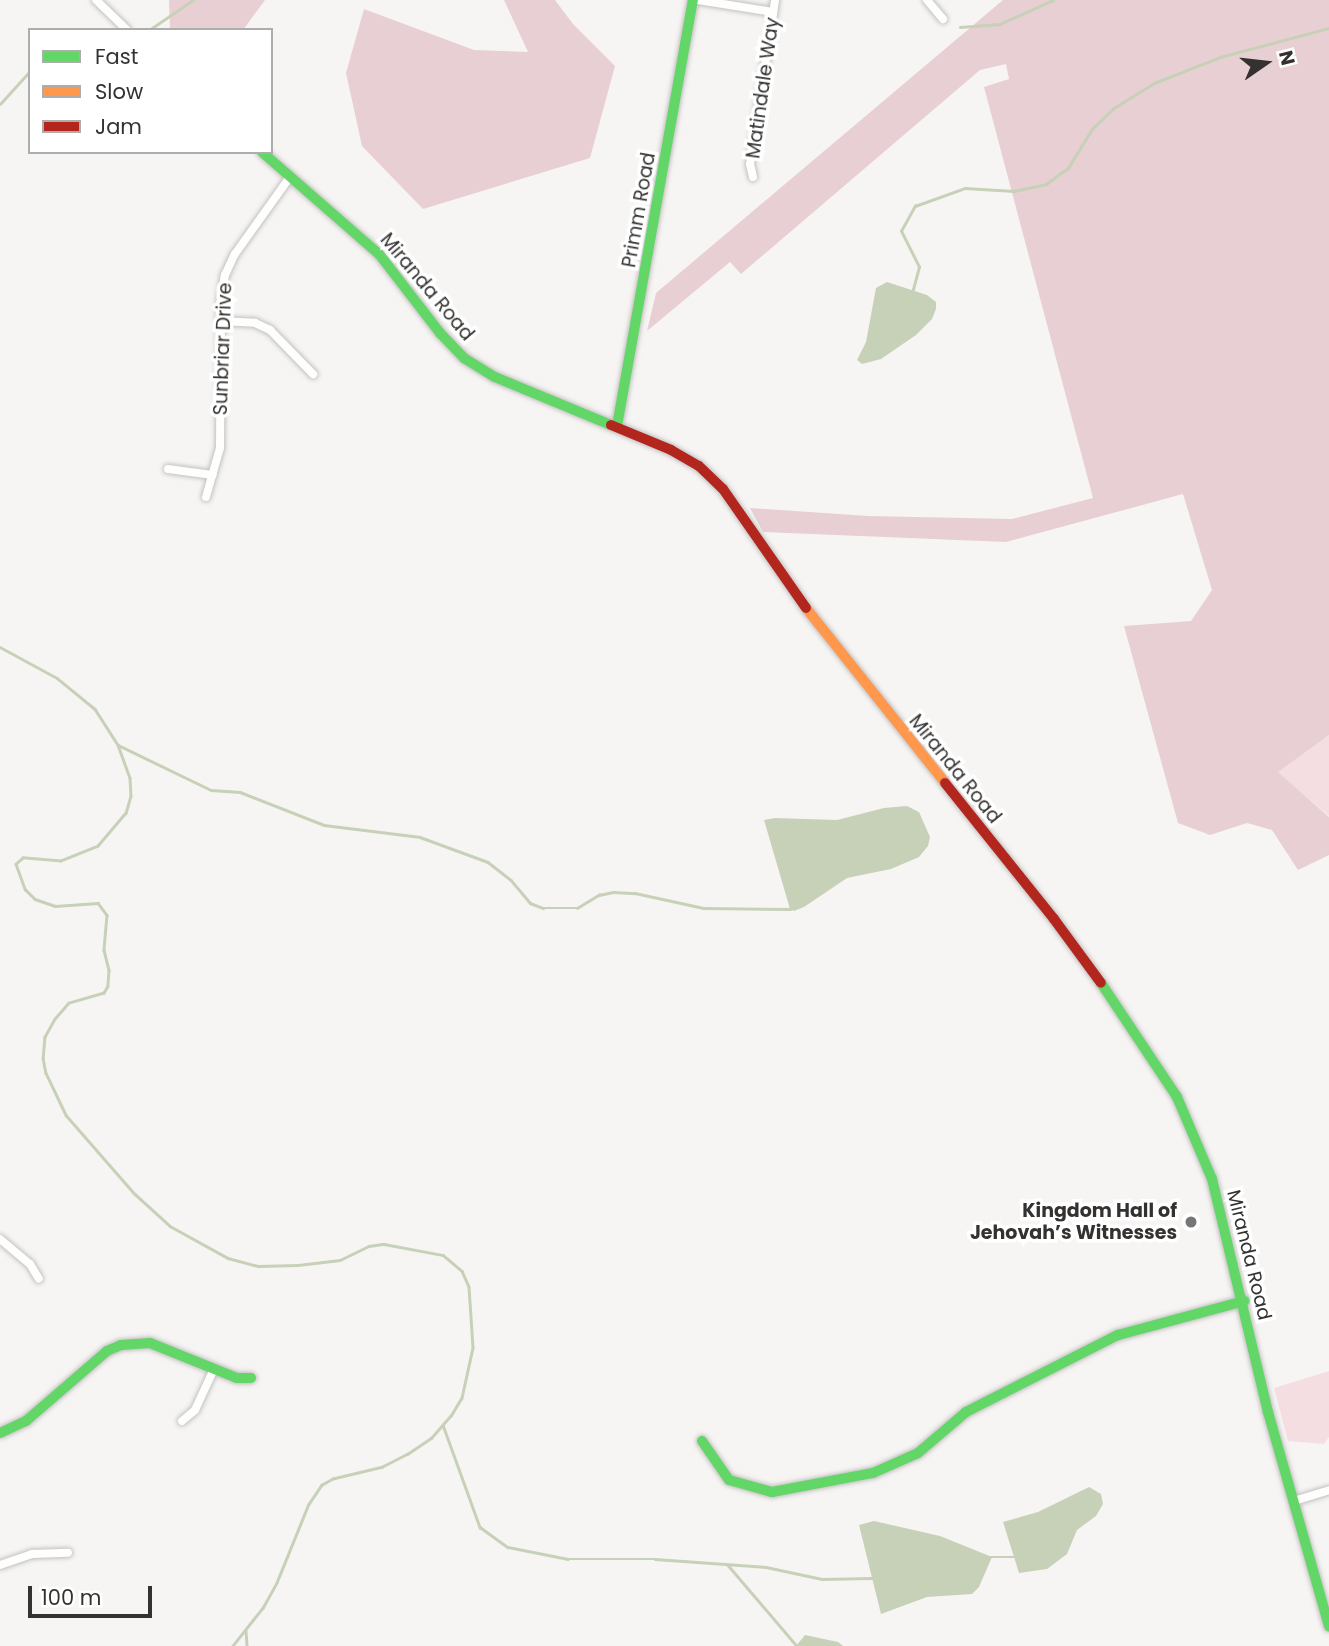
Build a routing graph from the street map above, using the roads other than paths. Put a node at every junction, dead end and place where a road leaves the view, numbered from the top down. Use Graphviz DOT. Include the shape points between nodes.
graph roads {
  1 [pos="96,0"];
  2 [pos="696,0"];
  3 [pos="775,0"];
  4 [pos="927,0"];
  5 [pos="773,12"];
  6 [pos="943,19"];
  7 [pos="125,28"];
  8 [pos="264,154"];
  9 [pos="290,177"];
  10 [pos="753,177"];
  11 [pos="220,321"];
  12 [pos="313,374"];
  13 [pos="617,426"];
  14 [pos="168,469"];
  15 [pos="213,475"];
  16 [pos="206,497"];
  17 [pos="0,1239"];
  18 [pos="38,1279"];
  19 [pos="1244,1301"];
  20 [pos="214,1369"];
  21 [pos="251,1378"];
  22 [pos="182,1421"];
  23 [pos="0,1433"];
  24 [pos="702,1441"];
  25 [pos="1329,1490"];
  26 [pos="1294,1501"];
  27 [pos="68,1553"];
  28 [pos="0,1565"];
  29 [pos="1329,1626"];
  1 -- 7 [label="street"];
  2 -- 5 [label="street"];
  2 -- 13 [label="street, Primm Road"];
  3 -- 5 [label="street, Matindale Way"];
  4 -- 6 [label="street"];
  5 -- 10 [label="street, Matindale Way" via="750,164"];
  8 -- 9 [label="street, Miranda Road"];
  9 -- 11 [label="street, Sunbriar Drive" via="230,264 220,299"];
  9 -- 13 [label="street, Miranda Road" via="379,254 464,358 495,377"];
  11 -- 12 [label="street" via="255,323 270,330"];
  11 -- 15 [label="street, Sunbriar Drive" via="221,434"];
  13 -- 19 [label="street, Miranda Road" via="685,458 723,489 822,631 1054,919 1131,1026 1194,1130 1218,1198"];
  14 -- 15 [label="street"];
  15 -- 16 [label="street, Sunbriar Drive"];
  17 -- 18 [label="street" via="30,1264"];
  19 -- 24 [label="street" via="1118,1335 967,1412 918,1453 873,1473 772,1492 729,1480"];
  19 -- 26 [label="street, Miranda Road" via="1268,1412"];
  20 -- 21 [label="street"];
  20 -- 22 [label="street" via="195,1410"];
  20 -- 23 [label="street" via="150,1342 121,1345 107,1351 26,1421"];
  25 -- 26 [label="street"];
  26 -- 29 [label="street, Miranda Road"];
  27 -- 28 [label="street" via="32,1554"];
}
